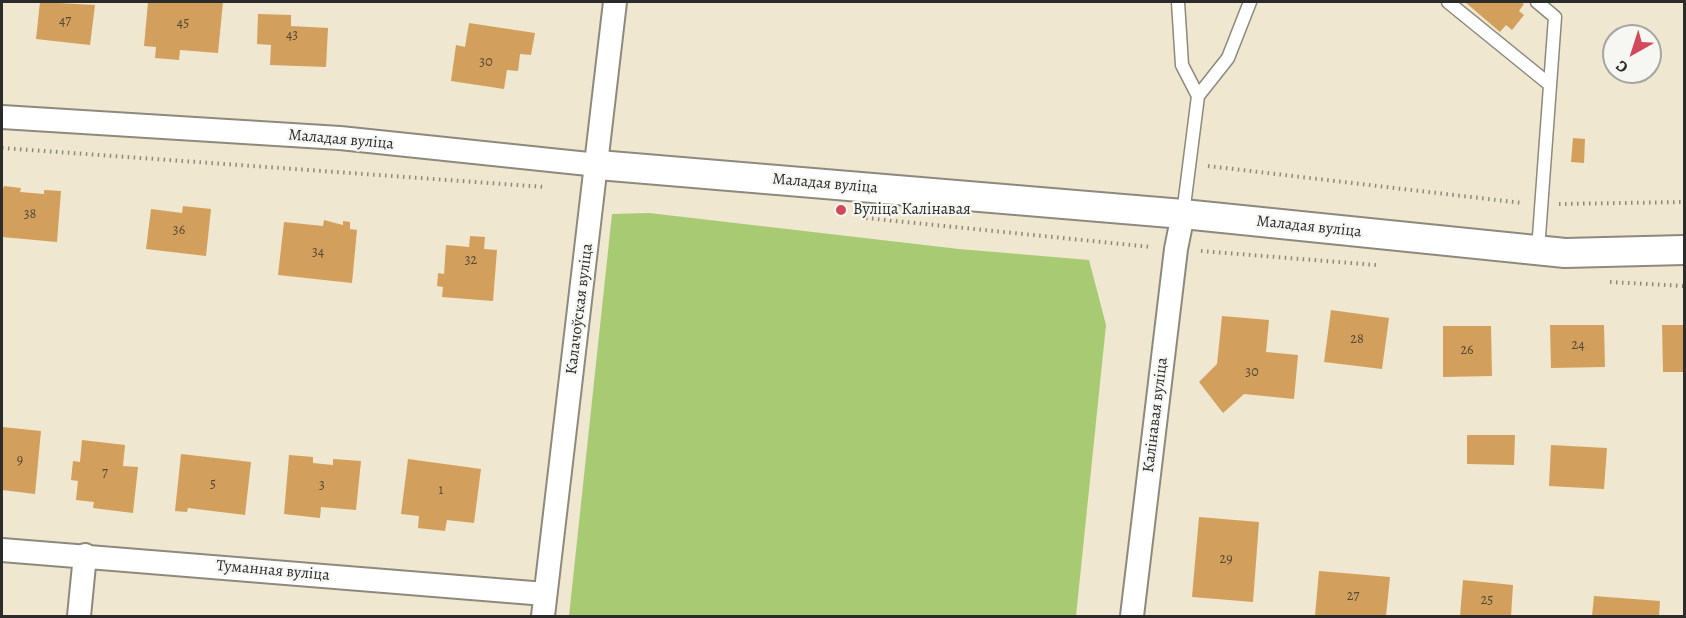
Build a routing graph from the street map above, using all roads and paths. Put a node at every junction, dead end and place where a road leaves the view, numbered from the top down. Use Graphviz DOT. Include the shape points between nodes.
graph roads {
  1 [pos="615,2"];
  2 [pos="1178,2"];
  3 [pos="1250,2"];
  4 [pos="1448,2"];
  5 [pos="1537,2"];
  6 [pos="1549,84"];
  7 [pos="1198,96"];
  8 [pos="2,117"];
  9 [pos="2,148"];
  10 [pos="1189,164"];
  11 [pos="597,165"];
  12 [pos="548,188"];
  13 [pos="1684,202"];
  14 [pos="1541,204"];
  15 [pos="1183,214"];
  16 [pos="855,217"];
  17 [pos="1176,249"];
  18 [pos="1538,250"];
  19 [pos="1684,250"];
  20 [pos="1387,265"];
  21 [pos="1599,281"];
  22 [pos="1684,286"];
  23 [pos="2,550"];
  24 [pos="85,555"];
  25 [pos="545,594"];
  26 [pos="78,616"];
  27 [pos="543,616"];
  28 [pos="1132,616"];
  1 -- 11 [label="street, Калачоўская вуліца"];
  2 -- 7 [label="lane" via="1182,65"];
  3 -- 7 [label="lane" via="1228,58"];
  4 -- 6 [label="lane"];
  5 -- 6 [label="lane" via="1555,17"];
  6 -- 14 [label="lane"];
  7 -- 10 [label="lane"];
  8 -- 11 [label="street, Маладая вуліца" via="340,138"];
  9 -- 12 [label="path"];
  10 -- 14 [label="path"];
  10 -- 15 [label="lane"];
  11 -- 15 [label="street, Маладая вуліца"];
  11 -- 25 [label="street, Калачоўская вуліца"];
  13 -- 14 [label="path"];
  14 -- 18 [label="lane"];
  15 -- 17 [label="street, Калінавая вуліца"];
  15 -- 18 [label="street, Маладая вуліца"];
  16 -- 17 [label="path"];
  17 -- 20 [label="path"];
  17 -- 28 [label="street, Калінавая вуліца"];
  18 -- 19 [label="street, Маладая вуліца"];
  21 -- 22 [label="path"];
  23 -- 24 [label="street, Туманная вуліца"];
  24 -- 25 [label="street, Туманная вуліца"];
  24 -- 26 [label="street"];
  25 -- 27 [label="street, Калачоўская вуліца"];
}
